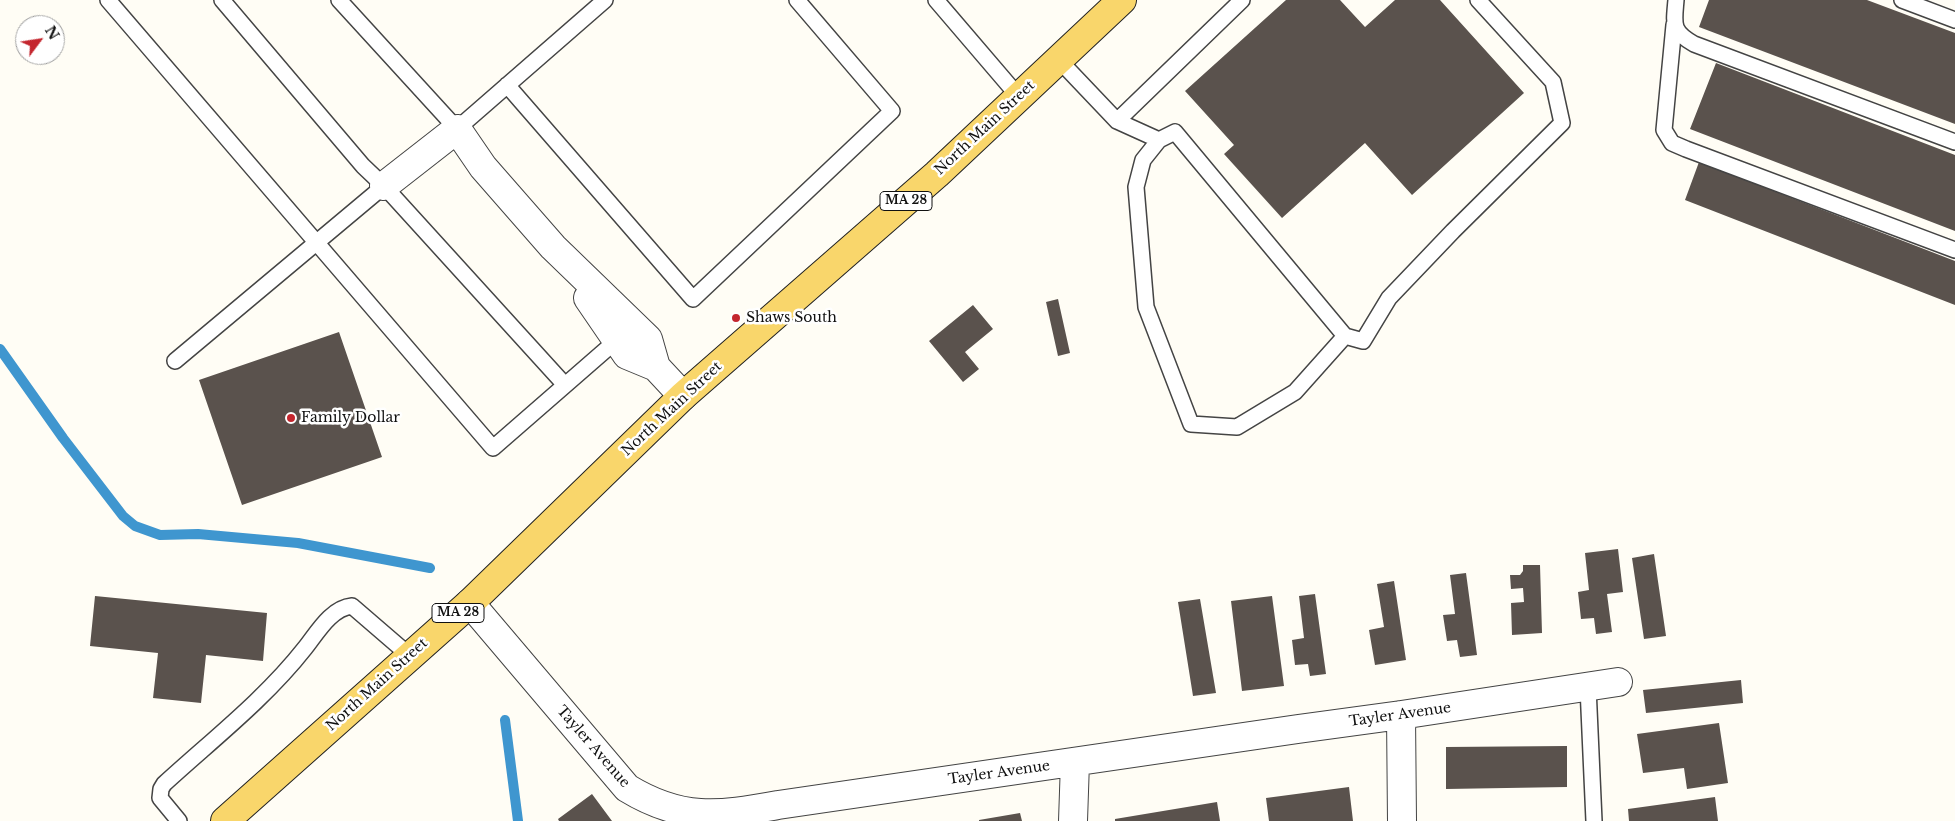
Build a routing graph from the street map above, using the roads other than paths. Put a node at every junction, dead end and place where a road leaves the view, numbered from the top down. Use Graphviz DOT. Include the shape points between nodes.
graph roads {
  1 [pos="108,0"];
  2 [pos="222,0"];
  3 [pos="339,0"];
  4 [pos="606,0"];
  5 [pos="797,0"];
  6 [pos="936,0"];
  7 [pos="1122,0"];
  8 [pos="1242,0"];
  9 [pos="1478,0"];
  10 [pos="1676,0"];
  11 [pos="1902,0"];
  12 [pos="1955,20"];
  13 [pos="1674,25"];
  14 [pos="1059,60"];
  15 [pos="507,85"];
  16 [pos="1019,97"];
  17 [pos="1117,121"];
  18 [pos="457,128"];
  19 [pos="1159,140"];
  20 [pos="1955,142"];
  21 [pos="384,186"];
  22 [pos="315,242"];
  23 [pos="553,247"];
  24 [pos="1955,250"];
  25 [pos="1345,336"];
  26 [pos="617,340"];
  27 [pos="175,361"];
  28 [pos="656,367"];
  29 [pos="565,385"];
  30 [pos="683,396"];
  31 [pos="470,603"];
  32 [pos="410,656"];
  33 [pos="1618,682"];
  34 [pos="1588,687"];
  35 [pos="1401,716"];
  36 [pos="1075,762"];
  37 [pos="728,818"];
  38 [pos="179,821"];
  39 [pos="226,821"];
  40 [pos="1073,821"];
  41 [pos="1402,821"];
  42 [pos="1594,821"];
  1 -- 22 [label="lane"];
  2 -- 21 [label="lane" via="363,166"];
  3 -- 18 [label="lane"];
  4 -- 15 [label="lane"];
  5 -- 15 [label="lane" via="892,111 693,299"];
  6 -- 16 [label="lane"];
  7 -- 14 [label="main road, North Main Street / MA 28"];
  8 -- 17 [label="lane"];
  9 -- 25 [label="lane" via="1553,82 1562,123 1389,298 1363,341"];
  10 -- 13 [label="lane"];
  11 -- 12 [label="lane"];
  13 -- 20 [label="lane" via="1681,37 1694,44"];
  13 -- 24 [label="lane" via="1664,130 1672,143"];
  14 -- 16 [label="main road, North Main Street / MA 28"];
  14 -- 17 [label="lane"];
  15 -- 18 [label="lane"];
  16 -- 30 [label="main road, North Main Street / MA 28" via="930,180"];
  17 -- 19 [label="lane"];
  18 -- 21 [label="street"];
  18 -- 23 [label="street" via="483,167"];
  19 -- 25 [label="lane" via="1175,132"];
  19 -- 25 [label="lane" via="1143,160 1136,187 1146,307 1190,424 1236,427 1295,392"];
  21 -- 22 [label="lane"];
  21 -- 29 [label="lane"];
  22 -- 27 [label="lane"];
  22 -- 29 [label="lane" via="493,448"];
  23 -- 26 [label="street"];
  23 -- 28 [label="street" via="648,340"];
  26 -- 28 [label="street" via="627,355"];
  26 -- 29 [label="lane"];
  28 -- 30 [label="street"];
  30 -- 31 [label="main road, North Main Street / MA 28"];
  31 -- 32 [label="main road, North Main Street / MA 28"];
  31 -- 37 [label="street, Tayler Avenue" via="627,788 647,801 673,811"];
  32 -- 38 [label="lane" via="352,606 344,607 323,625 271,687 164,784 160,798"];
  32 -- 39 [label="main road, North Main Street / MA 28"];
  33 -- 34 [label="street, Tayler Avenue"];
  34 -- 35 [label="street, Tayler Avenue"];
  34 -- 42 [label="lane"];
  35 -- 36 [label="street, Tayler Avenue"];
  35 -- 41 [label="street"];
  36 -- 37 [label="street, Tayler Avenue"];
  36 -- 40 [label="street"];
}
